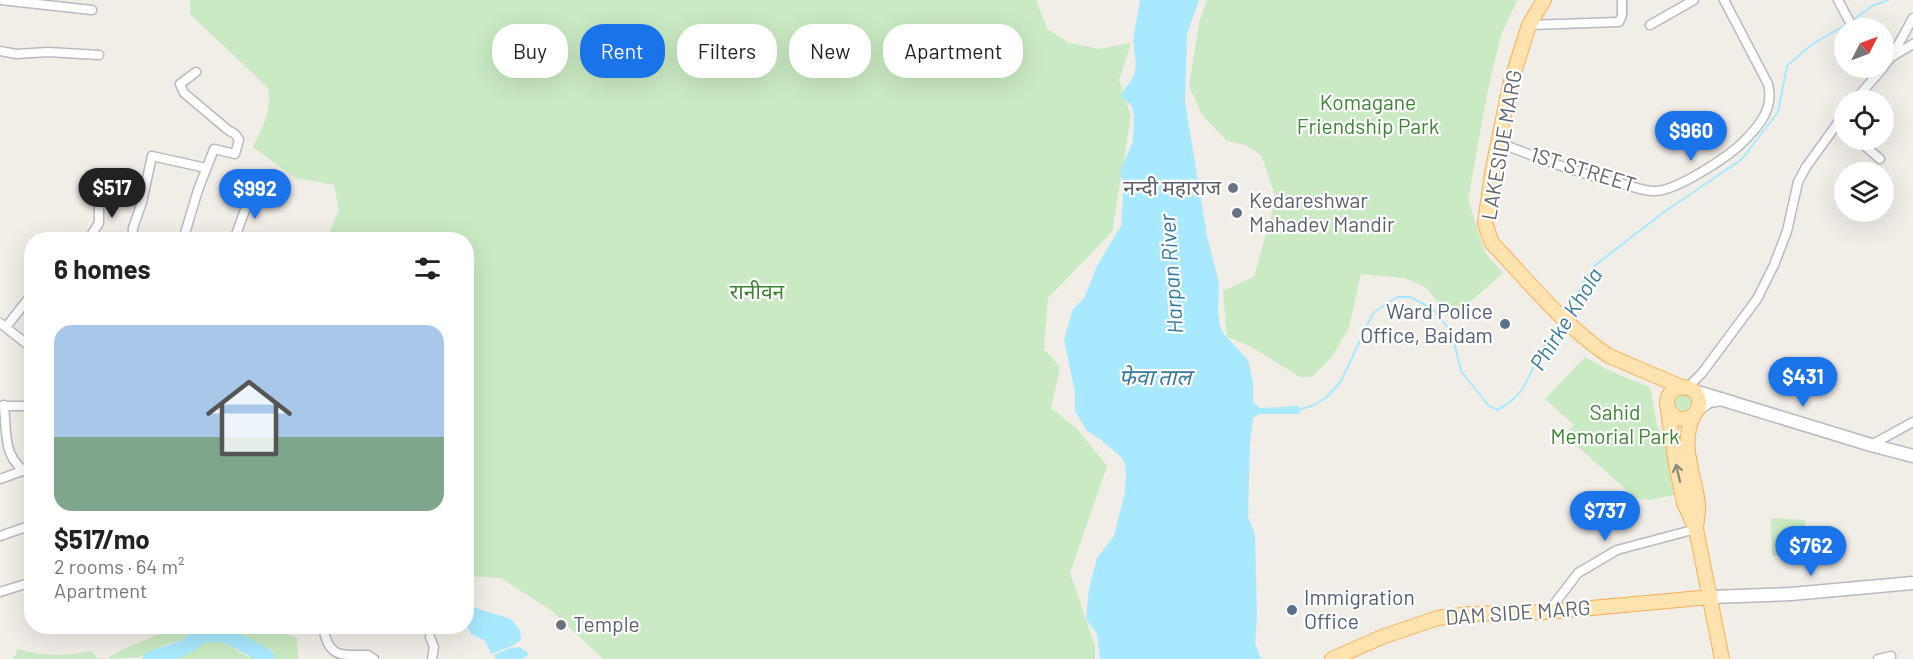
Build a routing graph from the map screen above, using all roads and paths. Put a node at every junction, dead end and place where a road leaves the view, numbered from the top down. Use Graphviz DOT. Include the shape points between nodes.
graph roads {
  1 [pos="0,0"];
  2 [pos="1544,0"];
  3 [pos="1622,0"];
  4 [pos="1694,0"];
  5 [pos="1724,0"];
  6 [pos="1838,0"];
  7 [pos="92,10"];
  8 [pos="1848,18"];
  9 [pos="1913,18"];
  10 [pos="1650,25"];
  11 [pos="1529,26"];
  12 [pos="1913,44"];
  13 [pos="0,51"];
  14 [pos="1894,53"];
  15 [pos="99,56"];
  16 [pos="1894,56"];
  17 [pos="196,72"];
  18 [pos="1873,78"];
  19 [pos="1863,90"];
  20 [pos="1834,131"];
  21 [pos="1500,143"];
  22 [pos="1870,150"];
  23 [pos="1880,159"];
  24 [pos="206,168"];
  25 [pos="103,185"];
  26 [pos="279,202"];
  27 [pos="93,232"];
  28 [pos="133,232"];
  29 [pos="186,232"];
  30 [pos="237,232"];
  31 [pos="24,303"];
  32 [pos="3,325"];
  33 [pos="24,342"];
  34 [pos="1638,368"];
  35 [pos="1687,388"];
  36 [pos="1726,399"];
  37 [pos="2,405"];
  38 [pos="24,406"];
  39 [pos="1667,408"];
  40 [pos="1695,413"];
  41 [pos="1913,422"];
  42 [pos="4,436"];
  43 [pos="1871,445"];
  44 [pos="1913,456"];
  45 [pos="22,471"];
  46 [pos="0,479"];
  47 [pos="24,528"];
  48 [pos="1696,529"];
  49 [pos="0,536"];
  50 [pos="1913,583"];
  51 [pos="24,584"];
  52 [pos="0,592"];
  53 [pos="1711,597"];
  54 [pos="1548,612"];
  55 [pos="325,634"];
  56 [pos="430,637"];
  57 [pos="1891,656"];
  58 [pos="374,659"];
  59 [pos="432,659"];
  60 [pos="1332,659"];
  61 [pos="1722,659"];
  62 [pos="1878,659"];
  1 -- 7 [label="street"];
  2 -- 11 [label="main road, LAKESIDE MARG"];
  3 -- 11 [label="street" via="1619,22"];
  4 -- 10 [label="street"];
  5 -- 21 [label="street, 1ST STREET" via="1771,96 1768,109 1749,136 1725,157 1670,189 1654,191 1572,170"];
  6 -- 8 [label="street"];
  9 -- 14 [label="street"];
  11 -- 21 [label="main road, LAKESIDE MARG" via="1510,85"];
  12 -- 16 [label="street"];
  13 -- 15 [label="street"];
  17 -- 24 [label="street" via="180,87 239,140 235,154 214,149"];
  18 -- 19 [label="street"];
  20 -- 35 [label="street" via="1798,182 1787,231 1757,299"];
  21 -- 34 [label="main road, LAKESIDE MARG" via="1485,224 1492,243 1570,326 1609,356"];
  22 -- 23 [label="street"];
  24 -- 28 [label="street" via="152,156"];
  24 -- 29 [label="street"];
  25 -- 27 [label="street" via="99,223"];
  26 -- 30 [label="street" via="259,190 252,191"];
  31 -- 32 [label="street"];
  32 -- 33 [label="street"];
  34 -- 35 [label="main road, LAKESIDE MARG"];
  34 -- 39 [label="main road" via="1659,388"];
  35 -- 36 [label="main road"];
  35 -- 39 [label="main road" via="1671,392"];
  35 -- 40 [label="main road" via="1698,399"];
  36 -- 40 [label="main road" via="1709,401"];
  36 -- 43 [label="main road"];
  37 -- 38 [label="street"];
  37 -- 42 [label="street"];
  39 -- 40 [label="main road" via="1677,419"];
  48 -- 39 [label="main road, one-way" via="1684,503"];
  40 -- 48 [label="main road" via="1686,434 1698,506"];
  41 -- 43 [label="street"];
  42 -- 45 [label="street" via="14,463"];
  43 -- 44 [label="main road"];
  45 -- 46 [label="street"];
  47 -- 49 [label="street"];
  48 -- 53 [label="main road"];
  48 -- 54 [label="street" via="1617,550 1578,573"];
  50 -- 53 [label="main road"];
  51 -- 52 [label="street"];
  53 -- 54 [label="main road, DAM SIDE MARG"];
  53 -- 61 [label="main road"];
  54 -- 60 [label="main road, DAM SIDE MARG" via="1438,618"];
  55 -- 58 [label="street" via="334,652"];
  56 -- 59 [label="street" via="434,647"];
  57 -- 62 [label="street"];
}
